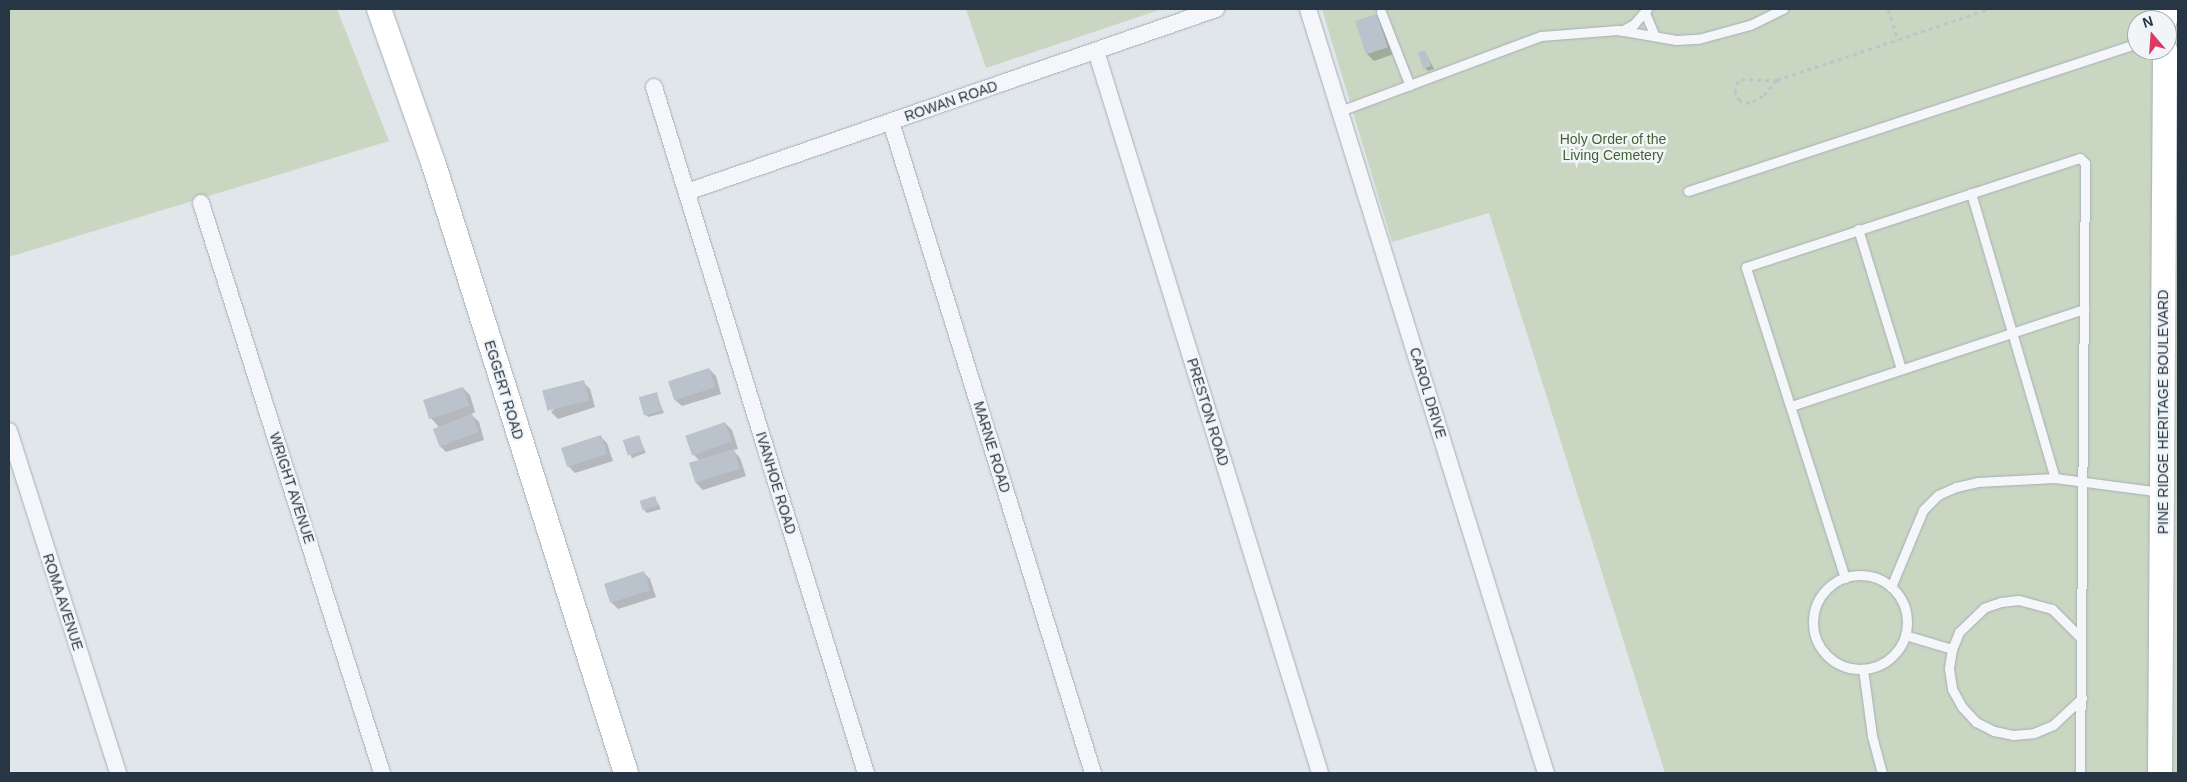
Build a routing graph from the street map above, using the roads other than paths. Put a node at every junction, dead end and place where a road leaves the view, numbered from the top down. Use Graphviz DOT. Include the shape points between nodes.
graph roads {
  1 [pos="379,9"];
  2 [pos="1216,9"];
  3 [pos="1783,9"];
  4 [pos="1309,11"];
  5 [pos="1646,11"];
  6 [pos="1381,12"];
  7 [pos="1621,31"];
  8 [pos="1655,36"];
  9 [pos="2127,46"];
  10 [pos="1096,51"];
  11 [pos="2165,60"];
  12 [pos="1410,86"];
  13 [pos="654,87"];
  14 [pos="1340,110"];
  15 [pos="891,122"];
  16 [pos="2171,184"];
  17 [pos="1688,191"];
  18 [pos="687,192"];
  19 [pos="1971,193"];
  20 [pos="201,203"];
  21 [pos="1858,229"];
  22 [pos="2084,309"];
  23 [pos="2012,331"];
  24 [pos="1901,369"];
  25 [pos="1791,406"];
  26 [pos="9,431"];
  27 [pos="2055,478"];
  28 [pos="2083,483"];
  29 [pos="2162,492"];
  30 [pos="1845,578"];
  31 [pos="1891,587"];
  32 [pos="1905,635"];
  33 [pos="2080,637"];
  34 [pos="1952,649"];
  35 [pos="1863,670"];
  36 [pos="2082,698"];
  37 [pos="118,773"];
  38 [pos="382,773"];
  39 [pos="626,773"];
  40 [pos="866,773"];
  41 [pos="1093,773"];
  42 [pos="1320,773"];
  43 [pos="1546,773"];
  44 [pos="1882,773"];
  45 [pos="2080,773"];
  46 [pos="2160,773"];
  1 -- 39 [label="street, EGGERT ROAD" via="433,162"];
  2 -- 10 [label="street, ROWAN ROAD"];
  3 -- 8 [label="lane" via="1750,25 1698,40"];
  4 -- 14 [label="street, CAROL DRIVE"];
  5 -- 7 [label="lane"];
  5 -- 8 [label="lane"];
  6 -- 12 [label="lane"];
  7 -- 8 [label="lane"];
  7 -- 12 [label="lane" via="1540,36"];
  9 -- 17 [label="lane"];
  10 -- 15 [label="street, ROWAN ROAD"];
  10 -- 42 [label="street, PRESTON ROAD"];
  11 -- 16 [label="street, PINE RIDGE HERITAGE BOULEVARD"];
  12 -- 14 [label="lane"];
  13 -- 18 [label="street, IVANHOE ROAD"];
  14 -- 43 [label="street, CAROL DRIVE"];
  15 -- 18 [label="street, ROWAN ROAD"];
  15 -- 41 [label="street, MARNE ROAD"];
  16 -- 29 [label="street, PINE RIDGE HERITAGE BOULEVARD"];
  18 -- 40 [label="street, IVANHOE ROAD"];
  19 -- 21 [label="lane"];
  19 -- 22 [label="lane" via="2072,158 2084,161"];
  19 -- 23 [label="lane"];
  20 -- 38 [label="street, WRIGHT AVENUE"];
  21 -- 24 [label="lane"];
  21 -- 25 [label="lane" via="1746,267"];
  22 -- 23 [label="lane"];
  22 -- 28 [label="lane"];
  23 -- 24 [label="lane"];
  23 -- 27 [label="lane"];
  24 -- 25 [label="lane"];
  25 -- 30 [label="lane"];
  26 -- 37 [label="street, ROMA AVENUE"];
  27 -- 28 [label="lane"];
  27 -- 31 [label="lane" via="1977,482 1938,496 1923,510 1911,533"];
  28 -- 29 [label="lane"];
  28 -- 33 [label="lane"];
  29 -- 46 [label="street, PINE RIDGE HERITAGE BOULEVARD"];
  30 -- 31 [label="lane" via="1869,576"];
  30 -- 35 [label="lane" via="1828,587 1817,603 1812,622 1816,641 1827,656 1844,667"];
  31 -- 32 [label="lane" via="1898,594 1906,614"];
  32 -- 34 [label="lane"];
  32 -- 35 [label="lane" via="1889,658"];
  33 -- 34 [label="lane" via="2052,609 2018,600 2001,602 1977,614 1959,632"];
  33 -- 36 [label="lane"];
  34 -- 36 [label="lane" via="1949,669 1958,701 1976,722 1994,731 2013,735 2034,733 2053,725"];
  35 -- 44 [label="lane" via="1872,736"];
  36 -- 45 [label="lane"];
}
